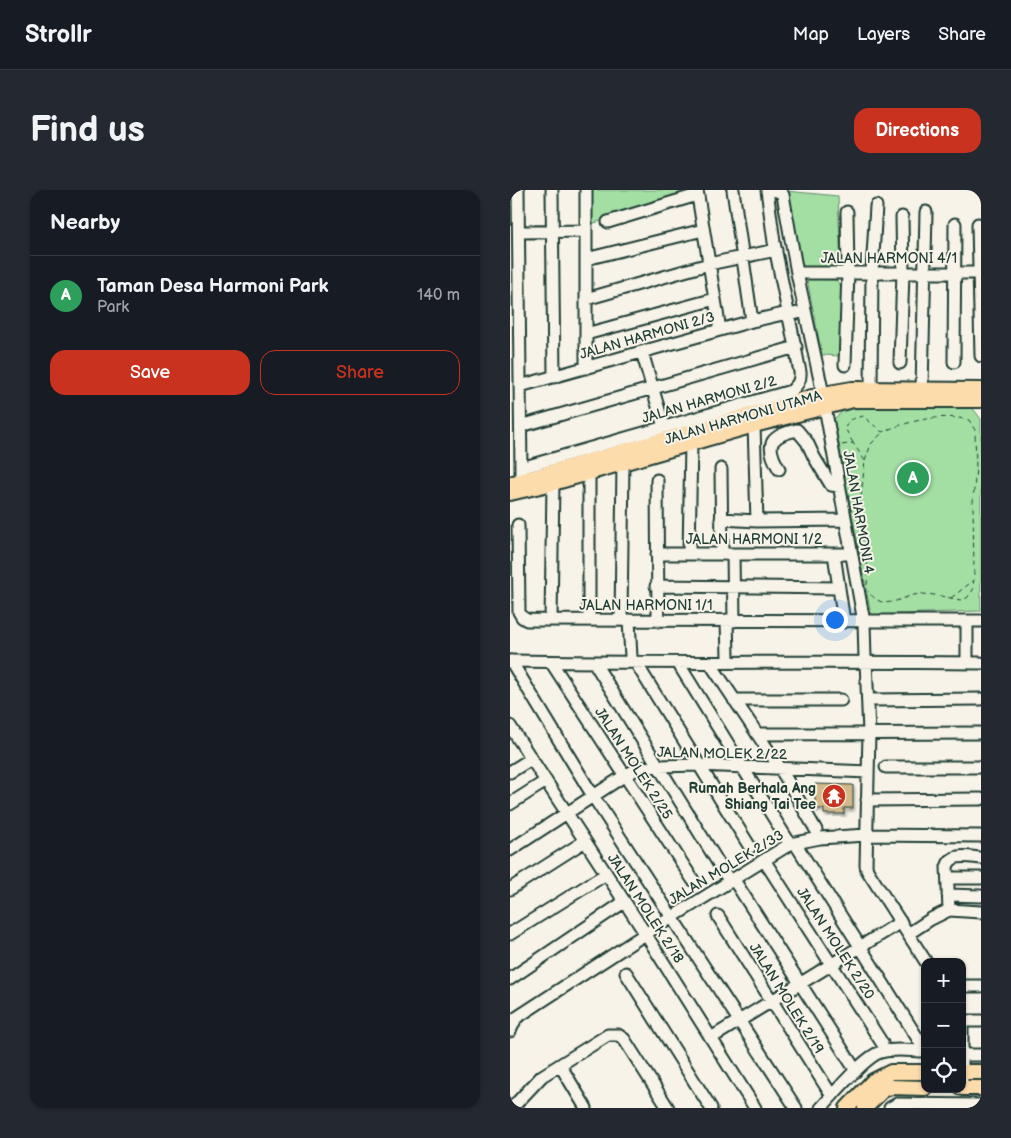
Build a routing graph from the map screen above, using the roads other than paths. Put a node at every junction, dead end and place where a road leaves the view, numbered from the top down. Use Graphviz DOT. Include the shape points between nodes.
graph roads {
  1 [pos="518,190"];
  2 [pos="552,190"];
  3 [pos="586,190"];
  4 [pos="733,190"];
  5 [pos="767,190"];
  6 [pos="772,190"];
  7 [pos="697,192"];
  8 [pos="876,206"];
  9 [pos="847,212"];
  10 [pos="926,212"];
  11 [pos="902,217"];
  12 [pos="608,222"];
  13 [pos="955,224"];
  14 [pos="978,224"];
  15 [pos="703,230"];
  16 [pos="586,231"];
  17 [pos="519,232"];
  18 [pos="553,232"];
  19 [pos="776,250"];
  20 [pos="742,257"];
  21 [pos="586,259"];
  22 [pos="709,264"];
  23 [pos="797,272"];
  24 [pos="848,272"];
  25 [pos="872,272"];
  26 [pos="903,272"];
  27 [pos="926,273"];
  28 [pos="955,273"];
  29 [pos="980,273"];
  30 [pos="586,299"];
  31 [pos="715,299"];
  32 [pos="805,309"];
  33 [pos="787,313"];
  34 [pos="752,321"];
  35 [pos="720,330"];
  36 [pos="586,334"];
  37 [pos="796,347"];
  38 [pos="642,352"];
  39 [pos="981,356"];
  40 [pos="954,362"];
  41 [pos="900,363"];
  42 [pos="845,365"];
  43 [pos="586,368"];
  44 [pos="554,377"];
  45 [pos="520,386"];
  46 [pos="652,388"];
  47 [pos="871,389"];
  48 [pos="922,389"];
  49 [pos="981,390"];
  50 [pos="981,400"];
  51 [pos="824,401"];
  52 [pos="521,426"];
  53 [pos="754,426"];
  54 [pos="664,427"];
  55 [pos="690,443"];
  56 [pos="623,462"];
  57 [pos="721,469"];
  58 [pos="779,469"];
  59 [pos="589,472"];
  60 [pos="657,480"];
  61 [pos="516,483"];
  62 [pos="553,483"];
  63 [pos="839,486"];
  64 [pos="721,519"];
  65 [pos="845,520"];
  66 [pos="757,521"];
  67 [pos="518,525"];
  68 [pos="689,553"];
  69 [pos="657,554"];
  70 [pos="727,554"];
  71 [pos="834,554"];
  72 [pos="851,554"];
  73 [pos="656,586"];
  74 [pos="733,586"];
  75 [pos="839,588"];
  76 [pos="589,619"];
  77 [pos="551,620"];
  78 [pos="625,620"];
  79 [pos="731,620"];
  80 [pos="658,621"];
  81 [pos="981,621"];
  82 [pos="844,622"];
  83 [pos="864,622"];
  84 [pos="967,622"];
  85 [pos="728,657"];
  86 [pos="510,659"];
  87 [pos="967,659"];
  88 [pos="981,659"];
  89 [pos="633,660"];
  90 [pos="866,660"];
  91 [pos="551,662"];
  92 [pos="594,662"];
  93 [pos="678,663"];
  94 [pos="710,663"];
  95 [pos="981,663"];
  96 [pos="981,699"];
  97 [pos="734,700"];
  98 [pos="840,700"];
  99 [pos="868,700"];
  100 [pos="510,726"];
  101 [pos="869,733"];
  102 [pos="981,733"];
  103 [pos="757,734"];
  104 [pos="531,759"];
  105 [pos="698,765"];
  106 [pos="658,766"];
  107 [pos="981,766"];
  108 [pos="742,767"];
  109 [pos="886,767"];
  110 [pos="780,768"];
  111 [pos="510,772"];
  112 [pos="868,772"];
  113 [pos="624,776"];
  114 [pos="546,781"];
  115 [pos="593,796"];
  116 [pos="981,799"];
  117 [pos="867,800"];
  118 [pos="510,804"];
  119 [pos="567,813"];
  120 [pos="816,830"];
  121 [pos="866,835"];
  122 [pos="981,836"];
  123 [pos="585,841"];
  124 [pos="792,844"];
  125 [pos="750,847"];
  126 [pos="510,850"];
  127 [pos="981,858"];
  128 [pos="764,860"];
  129 [pos="606,874"];
  130 [pos="948,878"];
  131 [pos="981,878"];
  132 [pos="693,880"];
  133 [pos="732,881"];
  134 [pos="510,889"];
  135 [pos="948,895"];
  136 [pos="981,896"];
  137 [pos="624,902"];
  138 [pos="949,910"];
  139 [pos="981,912"];
  140 [pos="718,916"];
  141 [pos="672,917"];
  142 [pos="901,922"];
  143 [pos="510,934"];
  144 [pos="645,934"];
  145 [pos="908,934"];
  146 [pos="861,946"];
  147 [pos="923,958"];
  148 [pos="831,965"];
  149 [pos="626,973"];
  150 [pos="510,979"];
  151 [pos="800,984"];
  152 [pos="966,986"];
  153 [pos="981,986"];
  154 [pos="771,1002"];
  155 [pos="510,1007"];
  156 [pos="516,1018"];
  157 [pos="739,1021"];
  158 [pos="966,1021"];
  159 [pos="981,1021"];
  160 [pos="510,1031"];
  161 [pos="711,1038"];
  162 [pos="882,1043"];
  163 [pos="923,1048"];
  164 [pos="921,1051"];
  165 [pos="966,1055"];
  166 [pos="981,1055"];
  167 [pos="560,1065"];
  168 [pos="856,1071"];
  169 [pos="921,1072"];
  170 [pos="966,1072"];
  171 [pos="981,1072"];
  172 [pos="921,1088"];
  173 [pos="966,1088"];
  174 [pos="981,1088"];
  175 [pos="832,1096"];
  176 [pos="981,1105"];
  177 [pos="512,1108"];
  178 [pos="586,1108"];
  179 [pos="668,1108"];
  180 [pos="711,1108"];
  181 [pos="755,1108"];
  182 [pos="796,1108"];
  183 [pos="821,1108"];
  184 [pos="847,1108"];
  185 [pos="865,1108"];
  186 [pos="890,1108"];
  1 -- 17 [label="street"];
  2 -- 18 [label="street"];
  3 -- 16 [label="street"];
  4 -- 20 [label="street"];
  5 -- 19 [label="street, JALAN HARMONI 2/2"];
  6 -- 23 [label="street, JALAN HARMONI 4" via="783,195"];
  7 -- 12 [label="street"];
  7 -- 15 [label="street"];
  8 -- 25 [label="street"];
  9 -- 24 [label="street"];
  10 -- 27 [label="street"];
  11 -- 26 [label="street"];
  13 -- 28 [label="street"];
  14 -- 29 [label="street"];
  15 -- 21 [label="street"];
  15 -- 22 [label="street"];
  16 -- 18 [label="street"];
  16 -- 21 [label="street"];
  17 -- 18 [label="street"];
  17 -- 45 [label="street"];
  18 -- 44 [label="street"];
  19 -- 20 [label="street"];
  19 -- 33 [label="street, JALAN HARMONI 2/2"];
  20 -- 22 [label="street"];
  20 -- 34 [label="street"];
  21 -- 30 [label="street"];
  22 -- 30 [label="street"];
  22 -- 31 [label="street"];
  23 -- 24 [label="street, JALAN HARMONI 4/1"];
  23 -- 32 [label="street, JALAN HARMONI 4"];
  24 -- 25 [label="street, JALAN HARMONI 4/1"];
  24 -- 42 [label="street"];
  25 -- 26 [label="street, JALAN HARMONI 4/1"];
  25 -- 47 [label="street"];
  26 -- 27 [label="street, JALAN HARMONI 4/1"];
  26 -- 41 [label="street"];
  27 -- 28 [label="street, JALAN HARMONI 4/1"];
  27 -- 48 [label="street"];
  28 -- 29 [label="street, JALAN HARMONI 4/1"];
  28 -- 40 [label="street"];
  29 -- 39 [label="street"];
  30 -- 36 [label="street"];
  31 -- 35 [label="street"];
  31 -- 36 [label="street"];
  32 -- 33 [label="street, JALAN HARMONI 2/3"];
  32 -- 51 [label="street, JALAN HARMONI 4"];
  33 -- 34 [label="street, JALAN HARMONI 2/3"];
  33 -- 37 [label="street, JALAN HARMONI 2/2"];
  34 -- 35 [label="street, JALAN HARMONI 2/3"];
  35 -- 38 [label="street, JALAN HARMONI 2/3"];
  36 -- 43 [label="street"];
  37 -- 46 [label="street"];
  37 -- 54 [label="street, JALAN HARMONI 2/2" via="800,378 791,392"];
  38 -- 43 [label="street, JALAN HARMONI 2/3"];
  38 -- 46 [label="street"];
  43 -- 44 [label="street, JALAN HARMONI 2/3"];
  44 -- 45 [label="street, JALAN HARMONI 2/3"];
  45 -- 52 [label="street"];
  46 -- 52 [label="street"];
  46 -- 54 [label="street"];
  47 -- 48 [label="main road, JALAN HARMONI UTAMA"];
  47 -- 51 [label="main road, JALAN HARMONI UTAMA" via="852,389"];
  48 -- 49 [label="main road, JALAN HARMONI UTAMA"];
  50 -- 51 [label="main road, JALAN HARMONI UTAMA"];
  51 -- 53 [label="main road, JALAN HARMONI UTAMA"];
  51 -- 61 [label="main road, JALAN HARMONI UTAMA"];
  51 -- 63 [label="street, JALAN HARMONI 4"];
  52 -- 61 [label="street"];
  53 -- 55 [label="main road, JALAN HARMONI UTAMA"];
  53 -- 66 [label="street"];
  54 -- 61 [label="street, JALAN HARMONI 2/2"];
  55 -- 56 [label="main road, JALAN HARMONI UTAMA"];
  55 -- 68 [label="street"];
  56 -- 59 [label="main road, JALAN HARMONI UTAMA"];
  56 -- 78 [label="street"];
  57 -- 64 [label="street"];
  58 -- 63 [label="street" via="770,446 774,438 797,430 831,485"];
  59 -- 62 [label="main road, JALAN HARMONI UTAMA"];
  59 -- 76 [label="street"];
  60 -- 69 [label="street"];
  61 -- 62 [label="main road, JALAN HARMONI UTAMA"];
  62 -- 77 [label="street"];
  63 -- 65 [label="street, JALAN HARMONI 4"];
  64 -- 66 [label="street"];
  64 -- 70 [label="street"];
  65 -- 66 [label="street"];
  65 -- 72 [label="street, JALAN HARMONI 4"];
  67 -- 77 [label="street, JALAN HARMONI 1/1" via="518,612 527,620"];
  68 -- 69 [label="street, JALAN HARMONI 1/2"];
  68 -- 70 [label="street, JALAN HARMONI 1/2"];
  69 -- 73 [label="street"];
  70 -- 71 [label="street, JALAN HARMONI 1/2"];
  70 -- 74 [label="street"];
  71 -- 72 [label="street, JALAN HARMONI 1/2"];
  71 -- 75 [label="street"];
  72 -- 83 [label="street, JALAN HARMONI 4"];
  73 -- 74 [label="street"];
  73 -- 80 [label="street"];
  74 -- 75 [label="street"];
  74 -- 79 [label="street"];
  75 -- 82 [label="street"];
  76 -- 77 [label="street, JALAN HARMONI 1/1"];
  76 -- 78 [label="street, JALAN HARMONI 1/1"];
  78 -- 80 [label="street, JALAN HARMONI 1/1"];
  78 -- 89 [label="street"];
  79 -- 80 [label="street, JALAN HARMONI 1/1"];
  79 -- 82 [label="street, JALAN HARMONI 1/1"];
  79 -- 85 [label="street"];
  81 -- 84 [label="street, JALAN HARMONI 1/1"];
  82 -- 83 [label="street, JALAN HARMONI 1/1"];
  83 -- 84 [label="street, JALAN HARMONI 1/1"];
  83 -- 90 [label="street, JALAN HARMONI 4"];
  84 -- 87 [label="street"];
  85 -- 89 [label="street"];
  85 -- 90 [label="street"];
  86 -- 89 [label="street"];
  86 -- 91 [label="street"];
  86 -- 115 [label="street"];
  87 -- 88 [label="street"];
  87 -- 90 [label="street"];
  89 -- 92 [label="street"];
  89 -- 93 [label="street"];
  89 -- 105 [label="street"];
  90 -- 94 [label="street"];
  90 -- 95 [label="street"];
  90 -- 99 [label="street, JALAN HARMONI 4"];
  91 -- 92 [label="street"];
  91 -- 113 [label="street, JALAN MOLEK 2/25"];
  92 -- 106 [label="street"];
  93 -- 94 [label="street"];
  93 -- 108 [label="street"];
  94 -- 97 [label="street"];
  96 -- 99 [label="street"];
  97 -- 98 [label="street"];
  97 -- 103 [label="street"];
  99 -- 101 [label="street, JALAN HARMONI 4"];
  100 -- 104 [label="street, JALAN MOLEK 2/18"];
  101 -- 102 [label="street"];
  101 -- 103 [label="street"];
  101 -- 112 [label="street, JALAN HARMONI 4"];
  103 -- 110 [label="street"];
  104 -- 111 [label="street"];
  104 -- 114 [label="street, JALAN MOLEK 2/18"];
  105 -- 106 [label="street, JALAN MOLEK 2/22"];
  105 -- 108 [label="street, JALAN MOLEK 2/22"];
  105 -- 125 [label="street"];
  106 -- 113 [label="street, JALAN MOLEK 2/22" via="639,768"];
  106 -- 133 [label="street"];
  107 -- 109 [label="street"];
  108 -- 110 [label="street, JALAN MOLEK 2/22"];
  108 -- 124 [label="street"];
  110 -- 112 [label="street, JALAN MOLEK 2/22"];
  110 -- 120 [label="street"];
  112 -- 117 [label="street, JALAN HARMONI 4"];
  113 -- 115 [label="street, JALAN MOLEK 2/22"];
  113 -- 132 [label="street, JALAN MOLEK 2/25"];
  114 -- 118 [label="street"];
  114 -- 119 [label="street, JALAN MOLEK 2/18"];
  115 -- 119 [label="street, JALAN MOLEK 2/22"];
  115 -- 141 [label="street"];
  116 -- 117 [label="street"];
  117 -- 121 [label="street, JALAN HARMONI 4"];
  119 -- 123 [label="street, JALAN MOLEK 2/18"];
  119 -- 126 [label="street, JALAN MOLEK 2/22"];
  121 -- 122 [label="street, JALAN MOLEK 2/33"];
  121 -- 124 [label="street, JALAN MOLEK 2/33" via="820,838"];
  121 -- 142 [label="street, JALAN HARMONI 4" via="867,870"];
  123 -- 129 [label="street, JALAN MOLEK 2/18"];
  123 -- 134 [label="street"];
  124 -- 128 [label="street, JALAN MOLEK 2/33"];
  124 -- 146 [label="street"];
  127 -- 130 [label="street" via="953,857 949,861"];
  128 -- 133 [label="street, JALAN MOLEK 2/33"];
  128 -- 148 [label="street, JALAN MOLEK 2/20"];
  129 -- 137 [label="street, JALAN MOLEK 2/18"];
  129 -- 143 [label="street"];
  130 -- 131 [label="street"];
  130 -- 135 [label="street"];
  133 -- 141 [label="street, JALAN MOLEK 2/33"];
  133 -- 151 [label="street"];
  135 -- 136 [label="street"];
  135 -- 138 [label="street"];
  137 -- 144 [label="street, JALAN MOLEK 2/18"];
  137 -- 150 [label="street"];
  138 -- 139 [label="street"];
  138 -- 145 [label="street"];
  140 -- 154 [label="street, JALAN MOLEK 2/19"];
  141 -- 144 [label="street, JALAN MOLEK 2/33"];
  141 -- 157 [label="street"];
  142 -- 145 [label="street, JALAN HARMONI 4"];
  142 -- 146 [label="street"];
  144 -- 156 [label="street, JALAN MOLEK 2/33"];
  144 -- 161 [label="street, JALAN MOLEK 2/18"];
  145 -- 147 [label="street, JALAN HARMONI 4"];
  146 -- 148 [label="street"];
  146 -- 163 [label="street"];
  148 -- 151 [label="street"];
  148 -- 162 [label="street, JALAN MOLEK 2/20"];
  149 -- 180 [label="street"];
  151 -- 154 [label="street"];
  151 -- 168 [label="street"];
  152 -- 153 [label="street"];
  154 -- 157 [label="street"];
  154 -- 175 [label="street, JALAN MOLEK 2/19"];
  155 -- 156 [label="street"];
  156 -- 160 [label="street"];
  157 -- 161 [label="street"];
  157 -- 182 [label="street"];
  158 -- 159 [label="street"];
  161 -- 181 [label="street, JALAN MOLEK 2/18"];
  164 -- 168 [label="street" via="880,1052"];
  165 -- 166 [label="street"];
  167 -- 177 [label="street" via="542,1076"];
  167 -- 178 [label="street"];
  167 -- 179 [label="street" via="608,1035 618,1034"];
  168 -- 175 [label="street"];
  169 -- 184 [label="main road" via="891,1072 873,1081"];
  170 -- 171 [label="main road"];
  172 -- 185 [label="main road" via="891,1087 883,1090"];
  173 -- 174 [label="main road"];
  175 -- 183 [label="street"];
  176 -- 186 [label="street" via="897,1104"];
}
